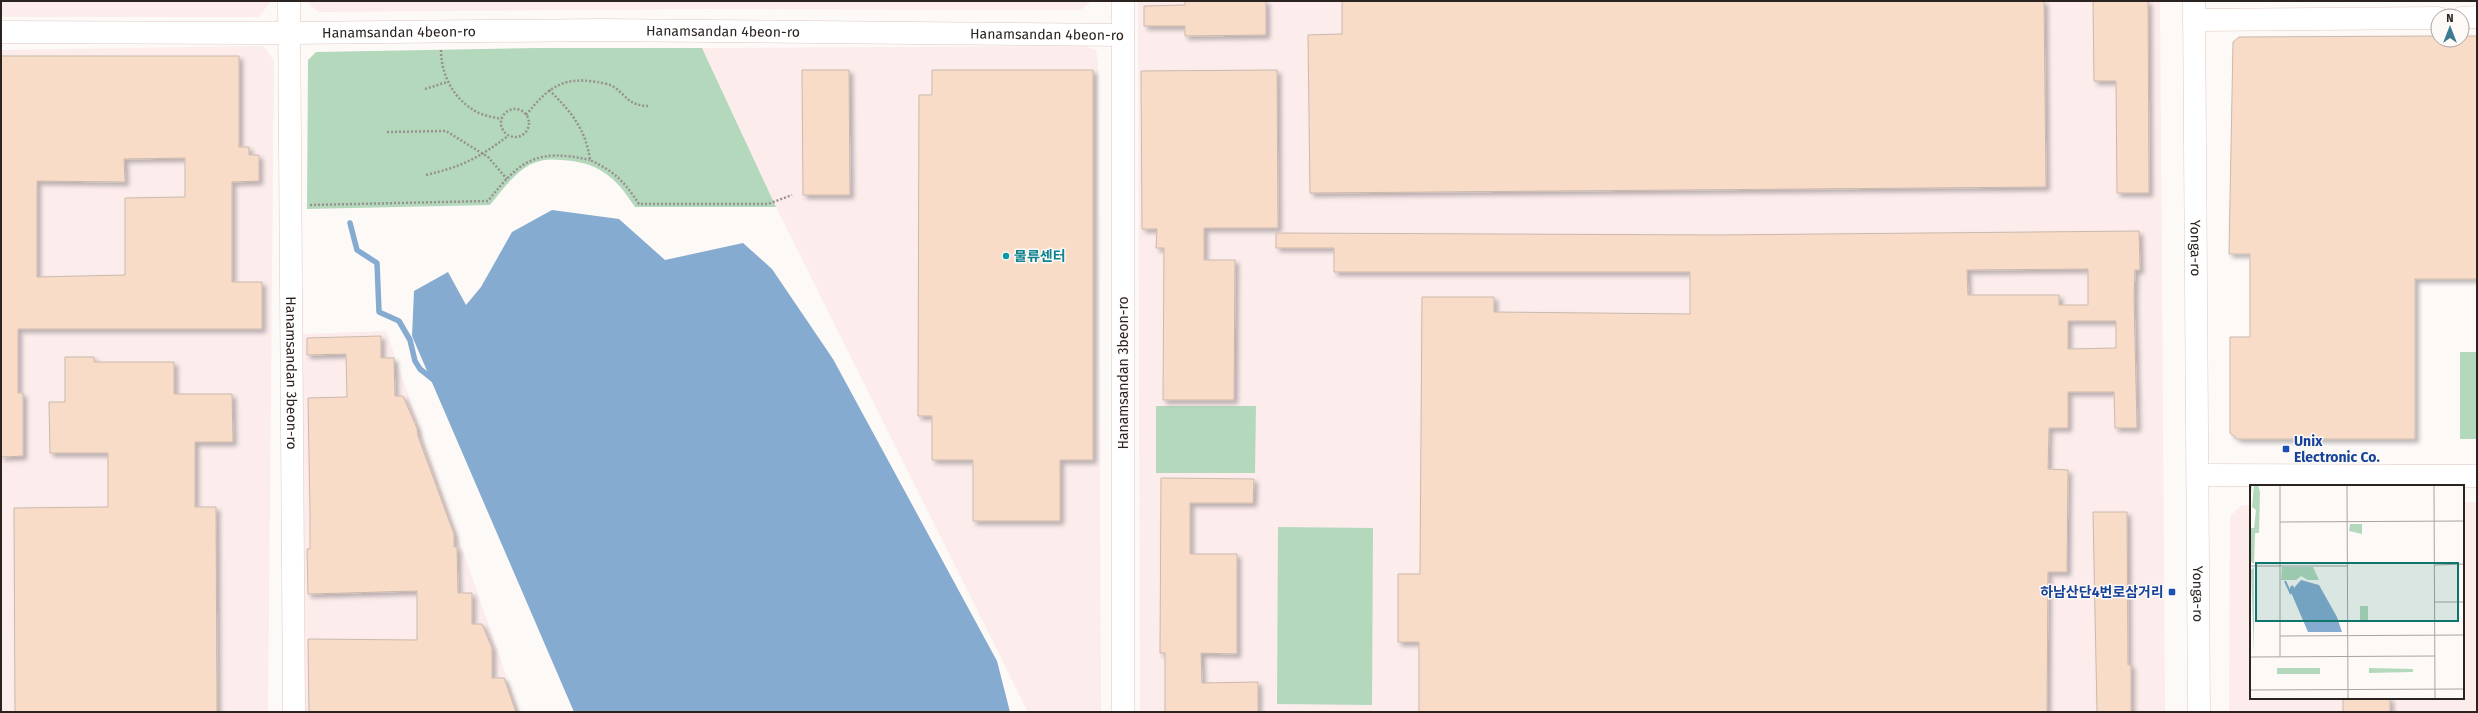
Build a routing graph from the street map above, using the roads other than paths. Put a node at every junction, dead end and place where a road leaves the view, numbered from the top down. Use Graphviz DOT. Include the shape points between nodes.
graph roads {
  1 [pos="289,1"];
  2 [pos="1122,1"];
  3 [pos="2194,10"];
  4 [pos="2430,18"];
  5 [pos="1,32"];
  6 [pos="289,33"];
  7 [pos="1123,35"];
  8 [pos="2199,475"];
  9 [pos="2477,476"];
  10 [pos="294,712"];
  11 [pos="1123,712"];
  12 [pos="2199,712"];
  1 -- 6 [label="street"];
  2 -- 7 [label="street, Hanamsandan 4beon-ro"];
  3 -- 4 [label="street, Yonga-ro"];
  3 -- 8 [label="street, Yonga-ro"];
  5 -- 6 [label="street, Hanamsandan 4beon-ro"];
  6 -- 7 [label="street, Hanamsandan 4beon-ro" via="600,30"];
  6 -- 10 [label="street, Hanamsandan 3beon-ro"];
  7 -- 11 [label="street, Hanamsandan 3beon-ro"];
  8 -- 9 [label="street"];
  8 -- 12 [label="street, Yonga-ro"];
}
